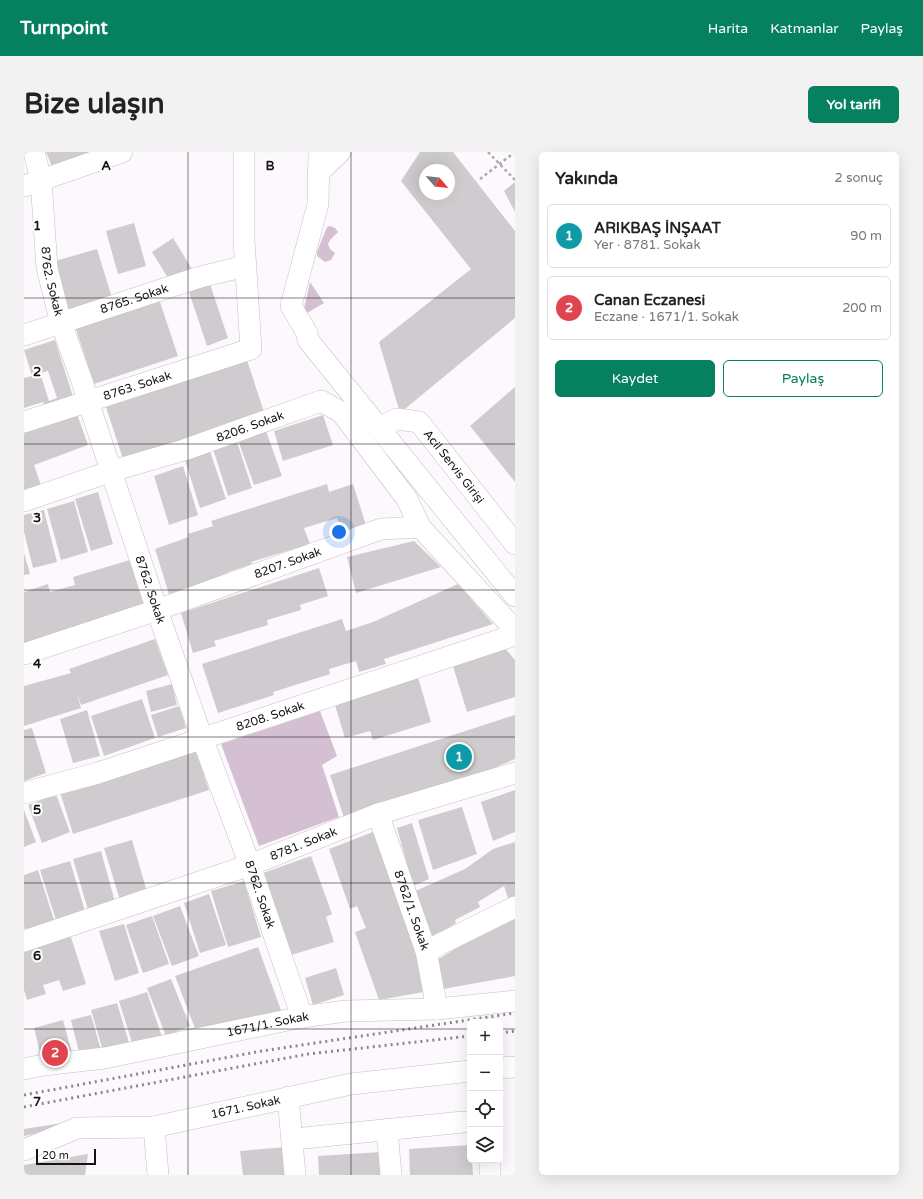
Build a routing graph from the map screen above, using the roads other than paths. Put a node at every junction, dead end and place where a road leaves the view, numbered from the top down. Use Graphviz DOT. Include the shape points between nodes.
graph roads {
  1 [pos="34,152"];
  2 [pos="122,152"];
  3 [pos="244,152"];
  4 [pos="319,152"];
  5 [pos="340,152"];
  6 [pos="318,173"];
  7 [pos="32,183"];
  8 [pos="246,266"];
  9 [pos="61,323"];
  10 [pos="24,335"];
  11 [pos="88,401"];
  12 [pos="24,422"];
  13 [pos="379,428"];
  14 [pos="112,471"];
  15 [pos="24,501"];
  16 [pos="420,527"];
  17 [pos="515,544"];
  18 [pos="515,596"];
  19 [pos="157,610"];
  20 [pos="515,630"];
  21 [pos="515,635"];
  22 [pos="24,654"];
  23 [pos="202,738"];
  24 [pos="515,772"];
  25 [pos="24,793"];
  26 [pos="378,814"];
  27 [pos="250,865"];
  28 [pos="515,907"];
  29 [pos="24,941"];
  30 [pos="426,951"];
  31 [pos="515,1001"];
  32 [pos="437,1009"];
  33 [pos="302,1017"];
  34 [pos="515,1066"];
  35 [pos="503,1068"];
  36 [pos="24,1069"];
  37 [pos="467,1071"];
  38 [pos="288,1097"];
  39 [pos="463,1122"];
  40 [pos="154,1126"];
  41 [pos="387,1130"];
  42 [pos="304,1138"];
  43 [pos="24,1150"];
  44 [pos="490,1163"];
  45 [pos="158,1175"];
  46 [pos="295,1175"];
  47 [pos="391,1175"];
  48 [pos="490,1175"];
  1 -- 7 [label="street, 8762. Sokak"];
  2 -- 7 [label="street"];
  3 -- 8 [label="street"];
  4 -- 6 [label="street"];
  5 -- 6 [label="street"];
  6 -- 13 [label="street" via="318,204 291,306 307,333 308,340"];
  7 -- 9 [label="street, 8762. Sokak"];
  8 -- 9 [label="street, 8765. Sokak" via="200,277"];
  8 -- 11 [label="street, 8763. Sokak" via="251,349"];
  9 -- 10 [label="street, 8765. Sokak"];
  9 -- 11 [label="street, 8762. Sokak"];
  11 -- 12 [label="street, 8763. Sokak"];
  11 -- 14 [label="street, 8762. Sokak"];
  13 -- 17 [label="street, Acil Servis Girişi" via="397,419 419,422"];
  13 -- 18 [label="street"];
  14 -- 15 [label="street, 8206. Sokak"];
  14 -- 16 [label="street, 8206. Sokak" via="184,450 320,401 341,412 407,499"];
  14 -- 19 [label="street, 8762. Sokak"];
  16 -- 19 [label="street, 8207. Sokak" via="382,529"];
  16 -- 20 [label="street"];
  19 -- 22 [label="street, 8207. Sokak"];
  19 -- 23 [label="street, 8762. Sokak"];
  21 -- 23 [label="street, 8208. Sokak"];
  23 -- 25 [label="street, 8208. Sokak" via="98,773"];
  23 -- 27 [label="street, 8762. Sokak"];
  24 -- 26 [label="street, 8781. Sokak"];
  26 -- 27 [label="street, 8781. Sokak"];
  26 -- 30 [label="street, 8762/1. Sokak"];
  27 -- 29 [label="street, 8781. Sokak"];
  27 -- 33 [label="street, 8762. Sokak"];
  28 -- 30 [label="street"];
  30 -- 32 [label="street, 8762/1. Sokak"];
  31 -- 32 [label="street, 1671/1. Sokak"];
  32 -- 33 [label="street, 1671/1. Sokak" via="346,1011"];
  33 -- 36 [label="street, 1671/1. Sokak" via="105,1058"];
  34 -- 35 [label="street"];
  37 -- 38 [label="street, 1671. Sokak" via="351,1084"];
  38 -- 40 [label="street, 1671. Sokak"];
  38 -- 46 [label="street"];
  39 -- 41 [label="street"];
  40 -- 43 [label="street, 1671. Sokak" via="77,1128"];
  40 -- 45 [label="street"];
  41 -- 42 [label="street"];
  41 -- 47 [label="street"];
  44 -- 48 [label="street"];
}
